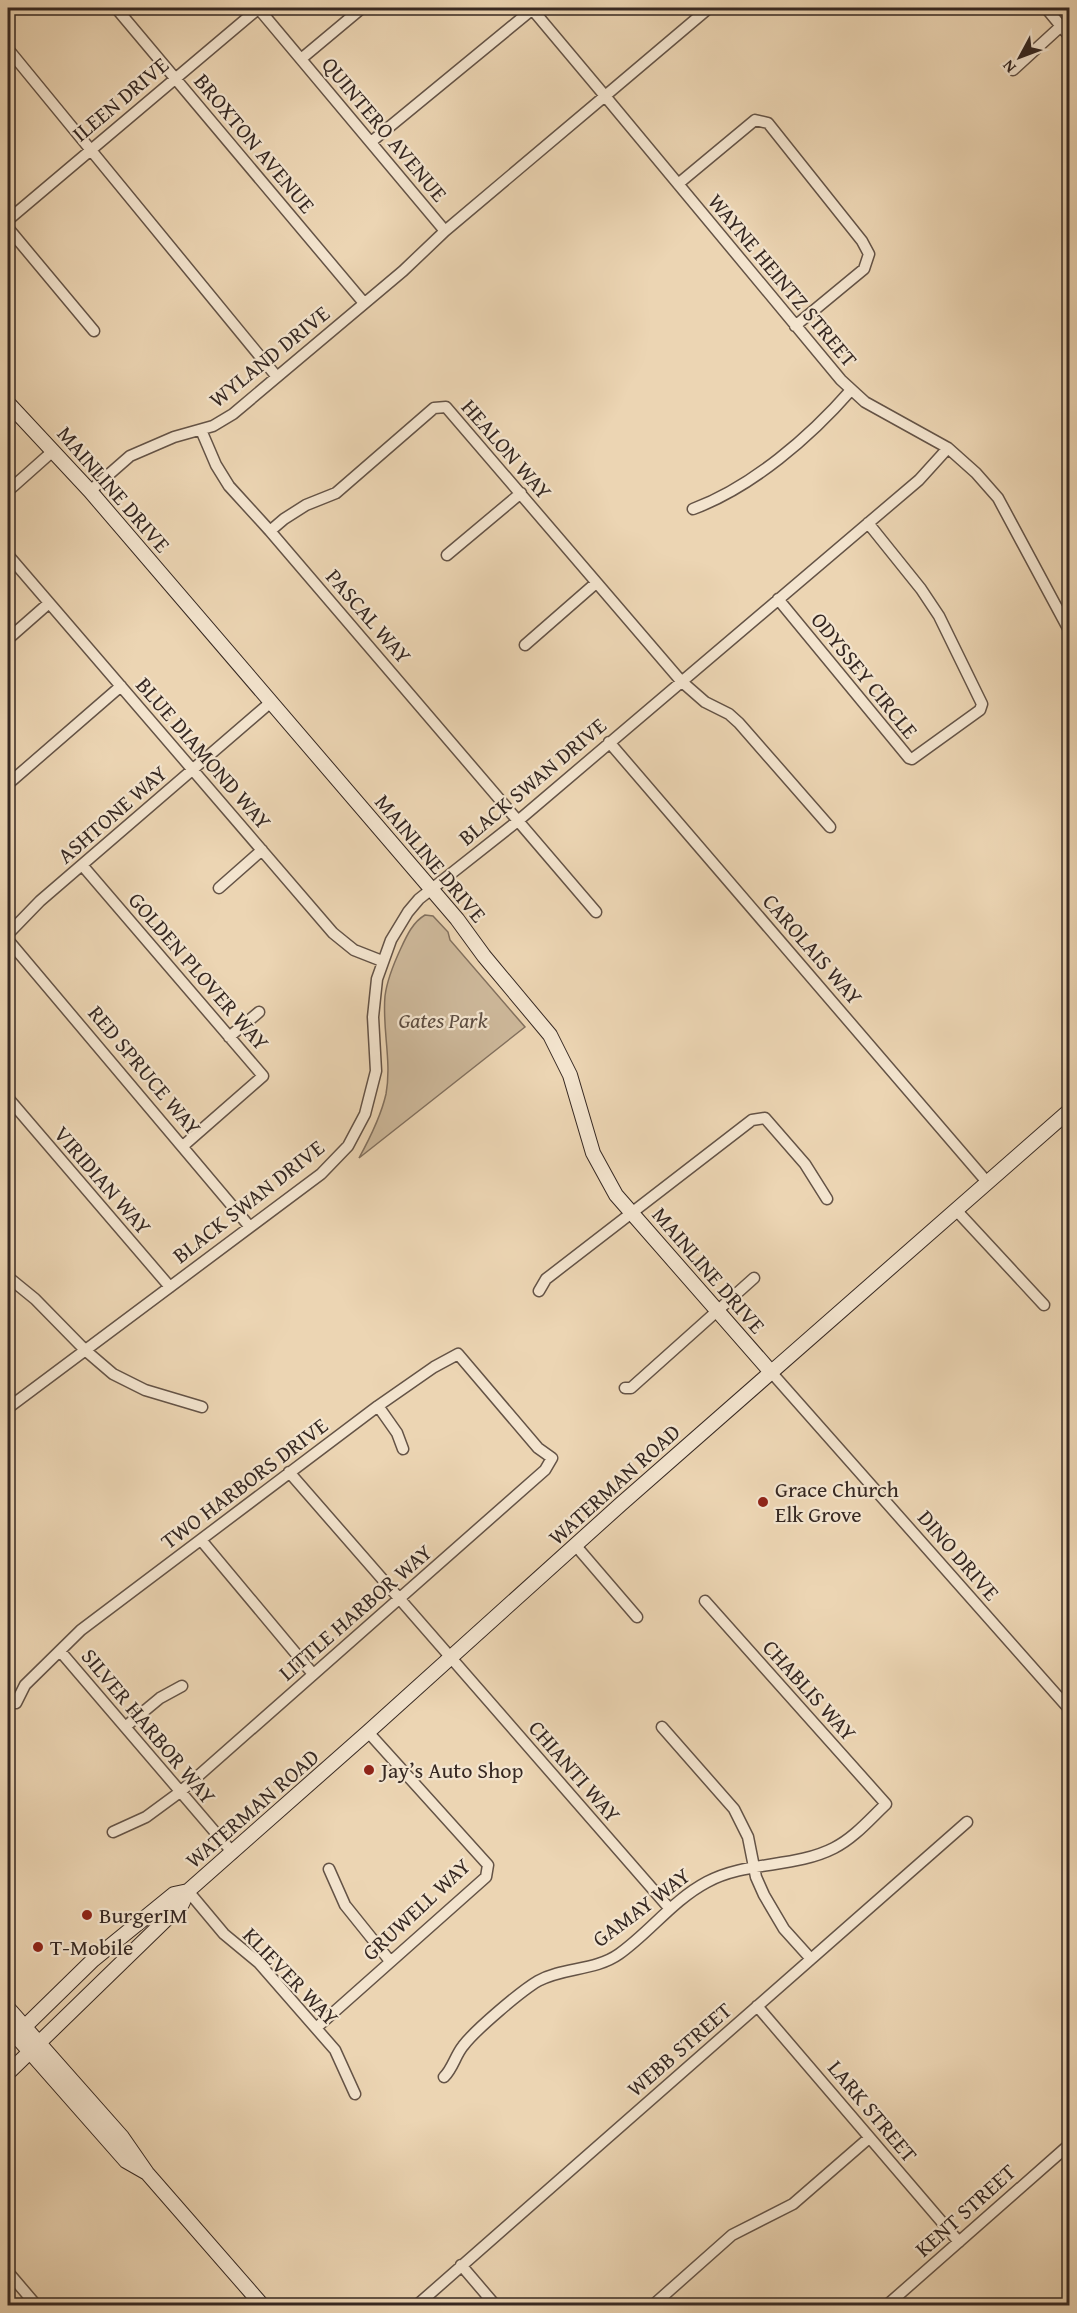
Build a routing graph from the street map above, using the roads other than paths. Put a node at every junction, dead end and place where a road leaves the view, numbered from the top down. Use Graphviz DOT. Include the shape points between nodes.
graph roads {
  1 [pos="116,8"];
  2 [pos="258,8"];
  3 [pos="362,8"];
  4 [pos="533,8"];
  5 [pos="710,8"];
  6 [pos="1046,8"];
  7 [pos="1060,27"];
  8 [pos="1070,38"];
  9 [pos="8,49"];
  10 [pos="301,58"];
  11 [pos="1014,70"];
  12 [pos="176,78"];
  13 [pos="605,96"];
  14 [pos="371,142"];
  15 [pos="91,149"];
  16 [pos="678,184"];
  17 [pos="8,220"];
  18 [pos="8,228"];
  19 [pos="445,231"];
  20 [pos="403,270"];
  21 [pos="364,303"];
  22 [pos="795,326"];
  23 [pos="94,331"];
  24 [pos="277,377"];
  25 [pos="851,390"];
  26 [pos="8,403"];
  27 [pos="201,430"];
  28 [pos="948,448"];
  29 [pos="53,451"];
  30 [pos="8,491"];
  31 [pos="90,491"];
  32 [pos="521,493"];
  33 [pos="693,509"];
  34 [pos="868,523"];
  35 [pos="270,531"];
  36 [pos="8,555"];
  37 [pos="447,555"];
  38 [pos="596,583"];
  39 [pos="778,599"];
  40 [pos="49,603"];
  41 [pos="1070,632"];
  42 [pos="8,639"];
  43 [pos="525,645"];
  44 [pos="681,681"];
  45 [pos="121,687"];
  46 [pos="271,702"];
  47 [pos="609,742"];
  48 [pos="193,770"];
  49 [pos="8,784"];
  50 [pos="519,820"];
  51 [pos="830,827"];
  52 [pos="262,850"];
  53 [pos="82,865"];
  54 [pos="219,888"];
  55 [pos="431,888"];
  56 [pos="596,912"];
  57 [pos="8,934"];
  58 [pos="8,940"];
  59 [pos="382,961"];
  60 [pos="259,1012"];
  61 [pos="229,1036"];
  62 [pos="8,1098"];
  63 [pos="1070,1110"];
  64 [pos="183,1146"];
  65 [pos="987,1182"];
  66 [pos="827,1199"];
  67 [pos="956,1209"];
  68 [pos="631,1213"];
  69 [pos="250,1227"];
  70 [pos="8,1277"];
  71 [pos="754,1278"];
  72 [pos="170,1287"];
  73 [pos="539,1291"];
  74 [pos="1044,1305"];
  75 [pos="718,1311"];
  76 [pos="85,1350"];
  77 [pos="771,1372"];
  78 [pos="625,1388"];
  79 [pos="378,1406"];
  80 [pos="202,1407"];
  81 [pos="8,1408"];
  82 [pos="403,1449"];
  83 [pos="552,1458"];
  84 [pos="289,1472"];
  85 [pos="201,1540"];
  86 [pos="576,1546"];
  87 [pos="400,1599"];
  88 [pos="705,1601"];
  89 [pos="637,1617"];
  90 [pos="60,1651"];
  91 [pos="450,1658"];
  92 [pos="313,1674"];
  93 [pos="182,1686"];
  94 [pos="16,1703"];
  95 [pos="1070,1710"];
  96 [pos="125,1727"];
  97 [pos="662,1727"];
  98 [pos="368,1732"];
  99 [pos="180,1792"];
  100 [pos="886,1804"];
  101 [pos="967,1822"];
  102 [pos="113,1832"];
  103 [pos="233,1853"];
  104 [pos="755,1867"];
  105 [pos="329,1869"];
  106 [pos="188,1891"];
  107 [pos="670,1909"];
  108 [pos="811,1959"];
  109 [pos="390,1961"];
  110 [pos="757,2006"];
  111 [pos="8,2008"];
  112 [pos="316,2028"];
  113 [pos="13,2033"];
  114 [pos="38,2042"];
  115 [pos="28,2052"];
  116 [pos="8,2073"];
  117 [pos="444,2077"];
  118 [pos="355,2094"];
  119 [pos="869,2138"];
  120 [pos="1070,2144"];
  121 [pos="147,2173"];
  122 [pos="959,2242"];
  123 [pos="461,2265"];
  124 [pos="8,2272"];
  125 [pos="37,2306"];
  126 [pos="263,2306"];
  127 [pos="416,2306"];
  128 [pos="496,2306"];
  129 [pos="652,2306"];
  130 [pos="886,2306"];
  1 -- 12 [label="street, BROXTON AVENUE"];
  2 -- 10 [label="street, QUINTERO AVENUE"];
  2 -- 12 [label="street, ILEEN DRIVE"];
  3 -- 10 [label="street"];
  4 -- 13 [label="street, WAYNE HEINTZ STREET"];
  4 -- 14 [label="street"];
  5 -- 13 [label="street"];
  6 -- 7 [label="street"];
  7 -- 8 [label="street"];
  7 -- 11 [label="street"];
  9 -- 15 [label="street"];
  10 -- 14 [label="street, QUINTERO AVENUE"];
  12 -- 15 [label="street, ILEEN DRIVE"];
  12 -- 21 [label="street, BROXTON AVENUE"];
  13 -- 16 [label="street, WAYNE HEINTZ STREET"];
  13 -- 19 [label="street"];
  14 -- 19 [label="street, QUINTERO AVENUE"];
  15 -- 17 [label="street, ILEEN DRIVE"];
  15 -- 24 [label="street"];
  16 -- 22 [label="street, WAYNE HEINTZ STREET"];
  16 -- 22 [label="street" via="755,120 768,123 869,254 864,269"];
  18 -- 23 [label="street"];
  19 -- 20 [label="street, QUINTERO AVENUE"];
  20 -- 21 [label="street, WYLAND DRIVE"];
  21 -- 24 [label="street, WYLAND DRIVE"];
  22 -- 25 [label="street, WAYNE HEINTZ STREET"];
  24 -- 27 [label="street, WYLAND DRIVE" via="233,414"];
  25 -- 28 [label="street, WAYNE HEINTZ STREET" via="865,402"];
  25 -- 33 [label="street" via="830,414 744,485"];
  26 -- 29 [label="main road, MAINLINE DRIVE"];
  27 -- 31 [label="street, WYLAND DRIVE" via="129,456"];
  27 -- 35 [label="street, PASCAL WAY" via="229,486"];
  28 -- 34 [label="street, BLACK SWAN DRIVE" via="919,480"];
  28 -- 41 [label="street, WAYNE HEINTZ STREET" via="998,498"];
  29 -- 30 [label="street"];
  29 -- 31 [label="main road, MAINLINE DRIVE"];
  31 -- 46 [label="main road, MAINLINE DRIVE"];
  32 -- 35 [label="street, HEALON WAY" via="446,407 434,408 336,493 306,505"];
  32 -- 37 [label="street"];
  32 -- 38 [label="street, HEALON WAY"];
  34 -- 39 [label="street, BLACK SWAN DRIVE"];
  34 -- 39 [label="street, ODYSSEY CIRCLE" via="939,616 982,704 980,710 909,758"];
  35 -- 50 [label="street, PASCAL WAY"];
  36 -- 40 [label="street, BLUE DIAMOND WAY"];
  38 -- 43 [label="street"];
  38 -- 44 [label="street, HEALON WAY"];
  39 -- 44 [label="street, BLACK SWAN DRIVE"];
  40 -- 42 [label="street"];
  40 -- 45 [label="street, BLUE DIAMOND WAY"];
  44 -- 47 [label="street, BLACK SWAN DRIVE"];
  44 -- 51 [label="street, HEALON WAY" via="705,702 729,714"];
  45 -- 48 [label="street, BLUE DIAMOND WAY"];
  45 -- 49 [label="street"];
  46 -- 48 [label="street, ASHTONE WAY"];
  46 -- 55 [label="main road, MAINLINE DRIVE"];
  47 -- 50 [label="street, BLACK SWAN DRIVE"];
  47 -- 65 [label="street, CAROLAIS WAY"];
  48 -- 52 [label="street, BLUE DIAMOND WAY"];
  48 -- 53 [label="street, ASHTONE WAY"];
  50 -- 55 [label="street, BLACK SWAN DRIVE"];
  50 -- 56 [label="street, PASCAL WAY"];
  52 -- 54 [label="street"];
  52 -- 59 [label="street, BLUE DIAMOND WAY" via="342,942"];
  53 -- 57 [label="street, ASHTONE WAY"];
  53 -- 61 [label="street, GOLDEN PLOVER WAY"];
  55 -- 59 [label="street, BLACK SWAN DRIVE" via="408,912"];
  55 -- 68 [label="main road, MAINLINE DRIVE" via="550,1035 570,1075 593,1153 604,1176"];
  58 -- 64 [label="street, RED SPRUCE WAY"];
  59 -- 69 [label="street, BLACK SWAN DRIVE" via="374,996 373,1087 359,1128 334,1161"];
  60 -- 61 [label="street"];
  61 -- 64 [label="street, GOLDEN PLOVER WAY" via="263,1076"];
  62 -- 72 [label="street, VIRIDIAN WAY"];
  63 -- 65 [label="main road, WATERMAN ROAD"];
  64 -- 69 [label="street, RED SPRUCE WAY"];
  65 -- 67 [label="main road, WATERMAN ROAD"];
  66 -- 68 [label="street" via="805,1164 765,1118 752,1120"];
  67 -- 74 [label="street"];
  67 -- 77 [label="main road, WATERMAN ROAD"];
  68 -- 73 [label="street" via="546,1279"];
  68 -- 75 [label="main road, MAINLINE DRIVE"];
  69 -- 72 [label="street, BLACK SWAN DRIVE"];
  70 -- 76 [label="street"];
  71 -- 75 [label="street"];
  72 -- 76 [label="street, BLACK SWAN DRIVE"];
  75 -- 77 [label="main road, MAINLINE DRIVE"];
  75 -- 78 [label="street" via="631,1388"];
  76 -- 80 [label="street" via="126,1381"];
  76 -- 81 [label="street, BLACK SWAN DRIVE"];
  77 -- 86 [label="main road, WATERMAN ROAD"];
  77 -- 95 [label="street, DINO DRIVE"];
  79 -- 82 [label="street"];
  79 -- 83 [label="street, TWO HARBORS DRIVE" via="458,1354 538,1448"];
  79 -- 84 [label="street, TWO HARBORS DRIVE"];
  83 -- 87 [label="street, LITTLE HARBOR WAY" via="545,1470"];
  84 -- 85 [label="street, TWO HARBORS DRIVE"];
  84 -- 87 [label="street, CHIANTI WAY"];
  85 -- 90 [label="street, TWO HARBORS DRIVE" via="81,1630"];
  85 -- 92 [label="street"];
  86 -- 89 [label="street"];
  86 -- 91 [label="main road, WATERMAN ROAD"];
  87 -- 91 [label="street, CHIANTI WAY"];
  87 -- 92 [label="street, LITTLE HARBOR WAY"];
  88 -- 100 [label="street, CHABLIS WAY"];
  90 -- 94 [label="street, TWO HARBORS DRIVE" via="25,1685"];
  90 -- 96 [label="street, SILVER HARBOR WAY"];
  91 -- 98 [label="main road, WATERMAN ROAD"];
  91 -- 107 [label="street, CHIANTI WAY"];
  92 -- 99 [label="street, LITTLE HARBOR WAY"];
  93 -- 96 [label="street" via="160,1698"];
  96 -- 99 [label="street, SILVER HARBOR WAY"];
  97 -- 104 [label="street" via="734,1809 748,1837"];
  98 -- 103 [label="main road, WATERMAN ROAD"];
  98 -- 109 [label="street, GRUWELL WAY" via="488,1865 486,1877"];
  99 -- 102 [label="street, LITTLE HARBOR WAY" via="146,1817"];
  99 -- 103 [label="street, SILVER HARBOR WAY"];
  100 -- 104 [label="street, GAMAY WAY" via="849,1839 832,1849"];
  101 -- 108 [label="street, WEBB STREET"];
  103 -- 106 [label="main road, WATERMAN ROAD"];
  104 -- 107 [label="street, GAMAY WAY" via="708,1881"];
  104 -- 108 [label="street" via="773,1913"];
  105 -- 109 [label="street" via="345,1905"];
  106 -- 112 [label="street, KLIEVER WAY" via="224,1934 259,1963"];
  106 -- 113 [label="main road, WATERMAN ROAD" via="174,1894"];
  106 -- 114 [label="main road, WATERMAN ROAD" via="182,1904"];
  107 -- 117 [label="street, GAMAY WAY" via="616,1956 544,1978 527,1989 464,2044"];
  108 -- 110 [label="street, WEBB STREET"];
  109 -- 112 [label="street, GRUWELL WAY"];
  110 -- 119 [label="street, LARK STREET"];
  110 -- 123 [label="street, WEBB STREET"];
  111 -- 113 [label="main road"];
  112 -- 118 [label="street, KLIEVER WAY" via="335,2050"];
  113 -- 114 [label="main road"];
  113 -- 115 [label="main road"];
  114 -- 115 [label="main road, WATERMAN ROAD"];
  114 -- 121 [label="main road" via="122,2137"];
  115 -- 116 [label="main road, WATERMAN ROAD"];
  115 -- 121 [label="main road" via="126,2161"];
  119 -- 122 [label="street, LARK STREET"];
  119 -- 129 [label="street" via="793,2204 732,2235"];
  120 -- 122 [label="street, KENT STREET"];
  121 -- 126 [label="main road"];
  122 -- 130 [label="street, KENT STREET"];
  123 -- 127 [label="street, WEBB STREET"];
  123 -- 128 [label="street"];
  124 -- 125 [label="street"];
}
